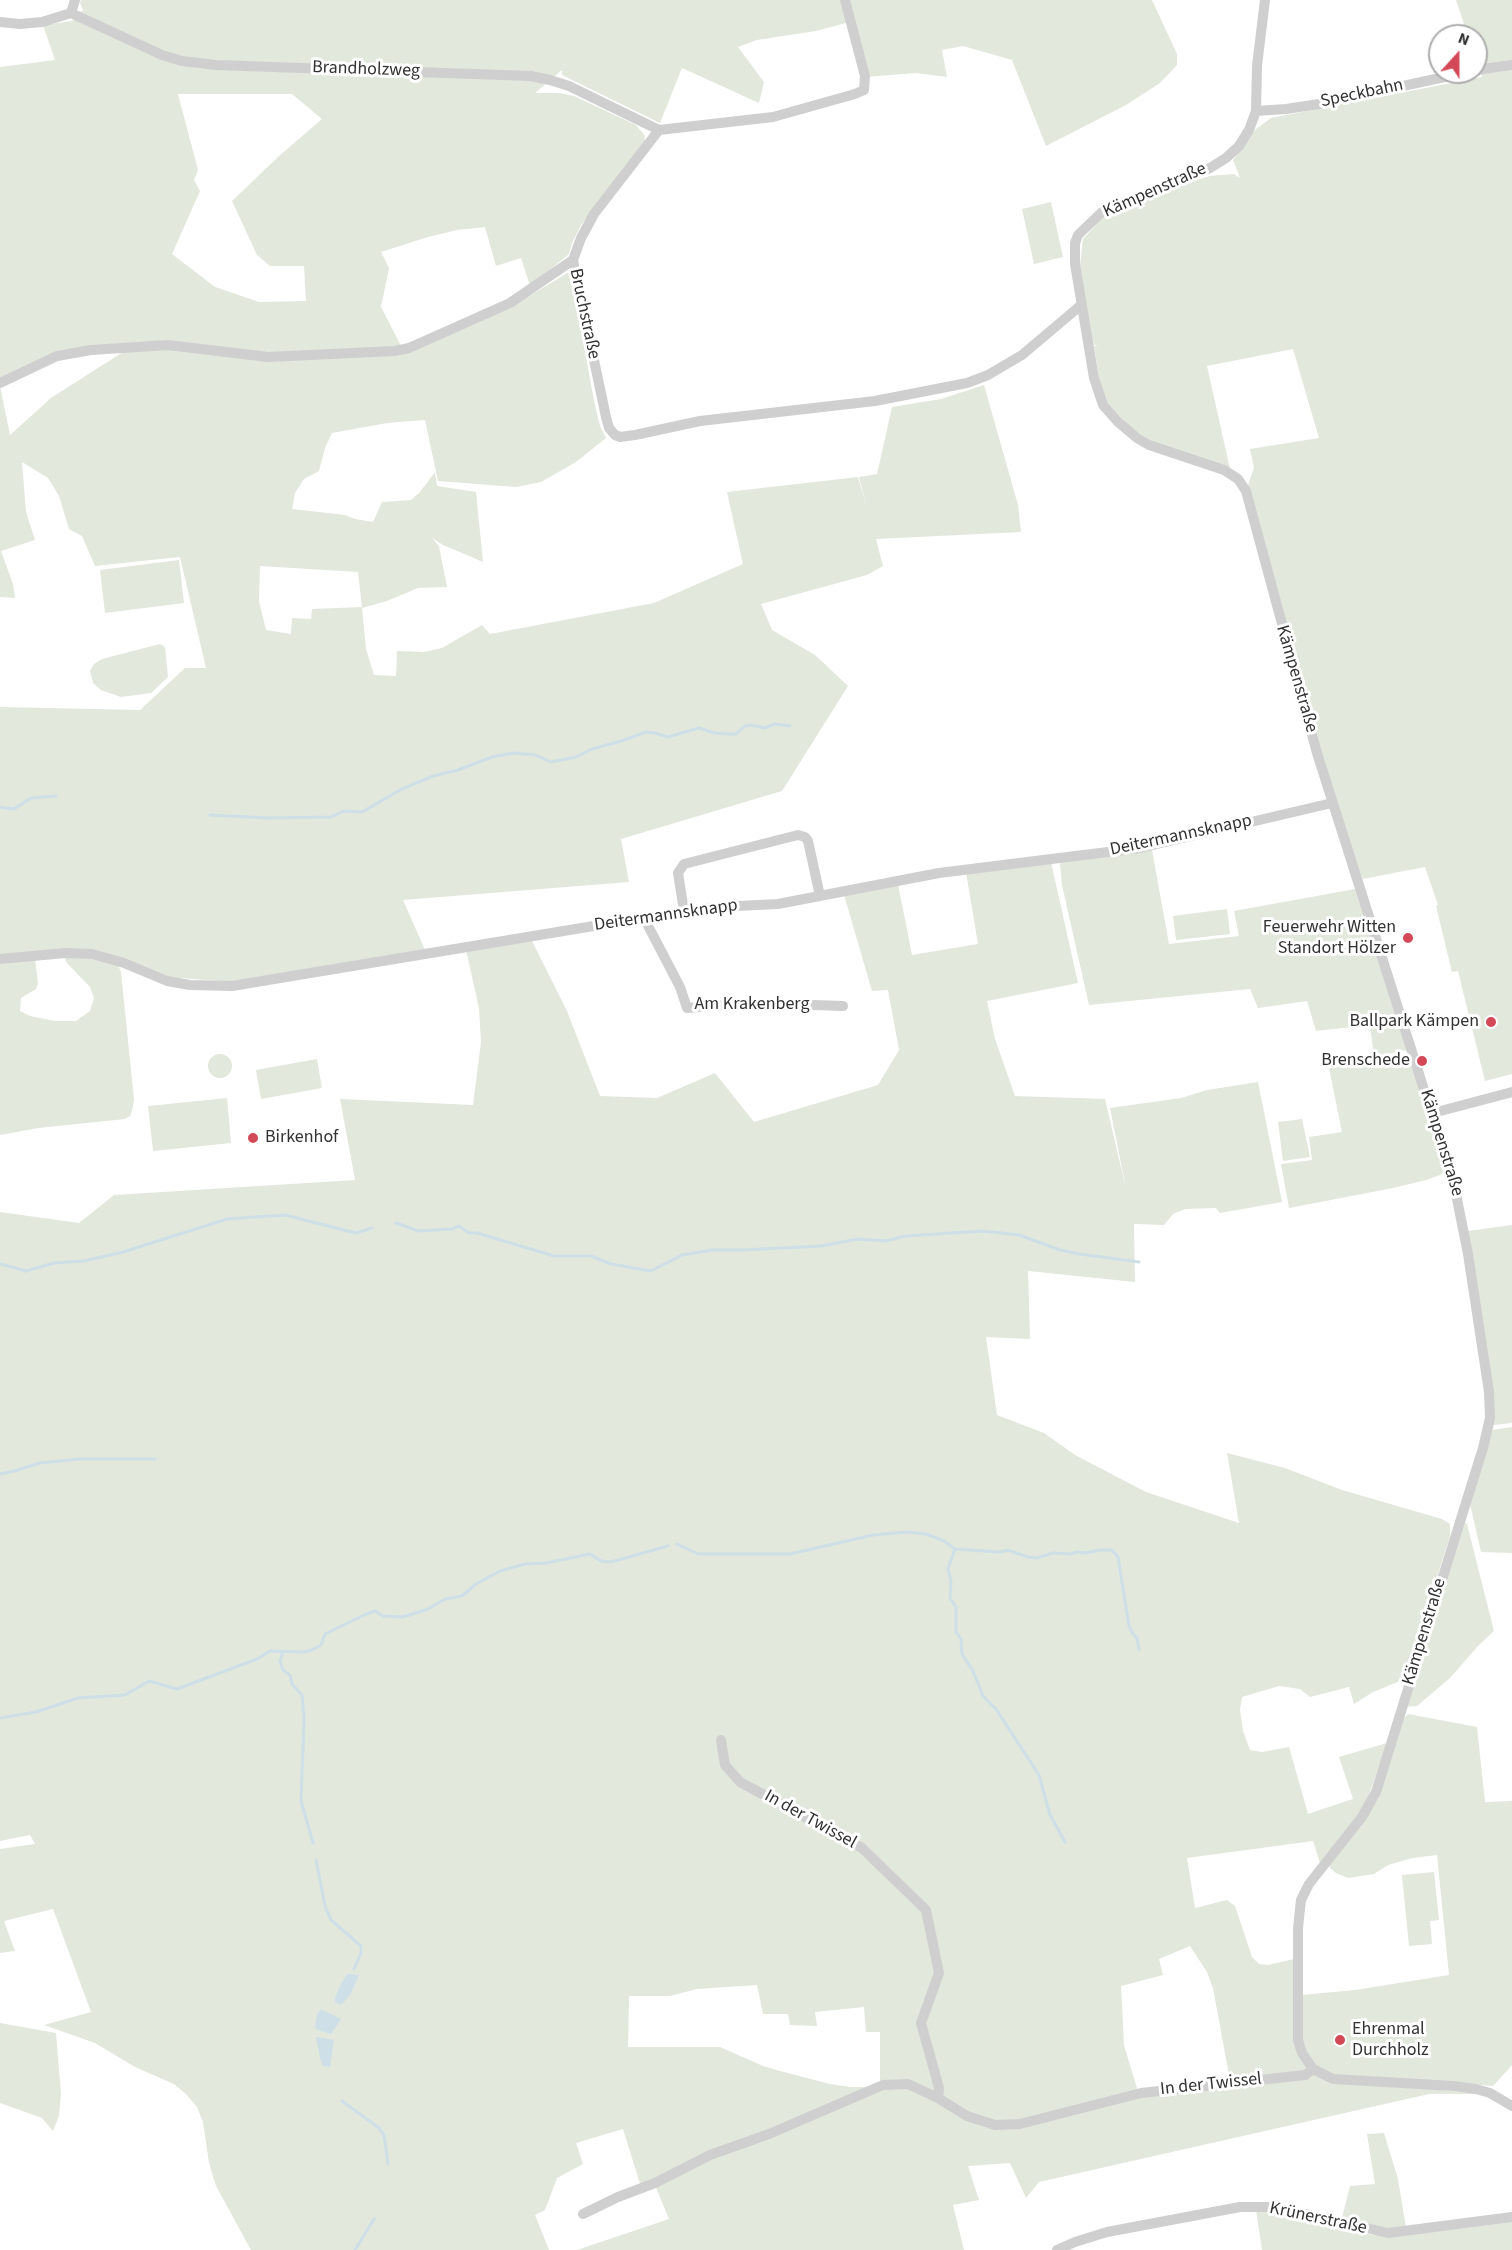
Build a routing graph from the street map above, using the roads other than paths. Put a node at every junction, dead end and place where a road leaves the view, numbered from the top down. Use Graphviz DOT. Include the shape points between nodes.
graph roads {
  1 [pos="75,0"];
  2 [pos="845,0"];
  3 [pos="1265,0"];
  4 [pos="71,13"];
  5 [pos="0,22"];
  6 [pos="1512,65"];
  7 [pos="1488,68"];
  8 [pos="1428,81"];
  9 [pos="1256,111"];
  10 [pos="659,130"];
  11 [pos="573,260"];
  12 [pos="1080,306"];
  13 [pos="0,383"];
  14 [pos="1332,803"];
  15 [pos="820,896"];
  16 [pos="684,911"];
  17 [pos="644,918"];
  18 [pos="0,959"];
  19 [pos="843,1006"];
  20 [pos="1512,1092"];
  21 [pos="1433,1113"];
  22 [pos="721,1740"];
  23 [pos="1313,2069"];
  24 [pos="938,2098"];
  25 [pos="1512,2106"];
  26 [pos="583,2214"];
  27 [pos="1512,2217"];
  28 [pos="1057,2250"];
  1 -- 4 [label="street"];
  2 -- 10 [label="street" via="865,76 864,90 773,117"];
  3 -- 9 [label="street, Kämpenstraße"];
  4 -- 5 [label="street" via="42,22"];
  4 -- 10 [label="street, Brandholzweg" via="182,61 531,76 569,86"];
  6 -- 7 [label="street"];
  8 -- 9 [label="street, Speckbahn" via="1319,104"];
  9 -- 12 [label="street, Kämpenstraße" via="1239,146 1226,158 1102,212 1078,235 1075,252"];
  10 -- 11 [label="street" via="594,214"];
  11 -- 12 [label="street, Bruchstraße" via="606,417 609,428 620,437 700,421 875,401 967,383 1022,355"];
  11 -- 13 [label="street, Bruchstraße" via="510,303 409,348 268,357 168,345 91,350 57,356"];
  12 -- 14 [label="street, Kämpenstraße" via="1098,396 1110,414 1149,445 1232,474 1246,491"];
  14 -- 15 [label="street, Deitermannsknapp" via="1140,848 939,873"];
  14 -- 21 [label="street, Kämpenstraße"];
  15 -- 16 [label="street, Deitermannsknapp" via="778,904"];
  15 -- 16 [label="street" via="808,841 798,835 684,864 678,873"];
  16 -- 17 [label="street, Deitermannsknapp"];
  17 -- 18 [label="street, Deitermannsknapp" via="232,986 166,981 92,954"];
  17 -- 19 [label="street, Am Krakenberg" via="687,1008 754,1003"];
  20 -- 21 [label="street"];
  21 -- 23 [label="street, Kämpenstraße" via="1459,1202 1490,1418 1376,1792 1301,1900 1298,2040"];
  22 -- 24 [label="street, In der Twissel" via="725,1765 740,1782 862,1848 926,1910 939,1972 921,2024 939,2088"];
  23 -- 24 [label="street, In der Twissel" via="1305,2075 1140,2093 1020,2124 995,2125 967,2116"];
  23 -- 25 [label="street" via="1347,2081 1476,2089"];
  24 -- 26 [label="street, In der Twissel" via="908,2084 883,2085 710,2155"];
  27 -- 28 [label="street, Krünerstraße" via="1388,2233 1276,2207 1240,2207 1107,2232"];
}
